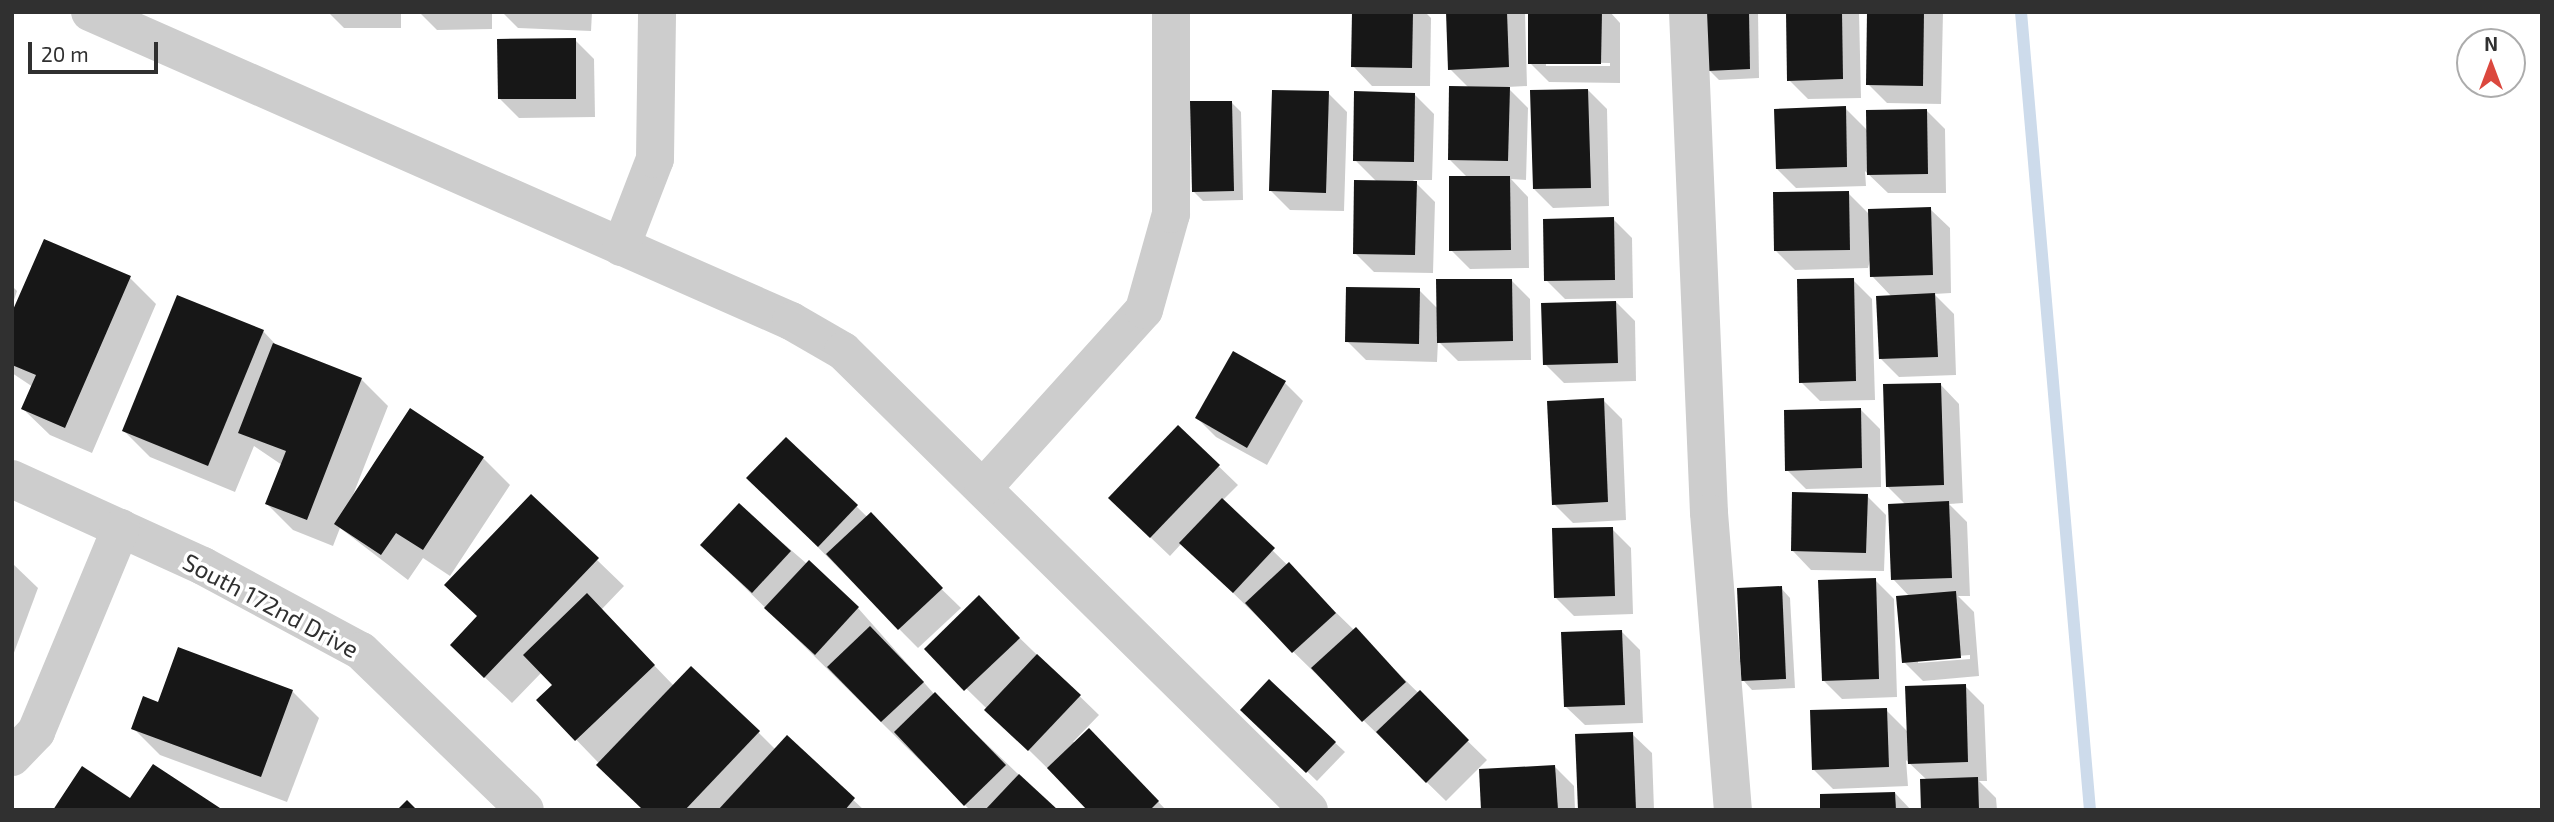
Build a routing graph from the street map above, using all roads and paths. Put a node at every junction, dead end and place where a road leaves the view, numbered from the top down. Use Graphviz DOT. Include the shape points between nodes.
graph roads {
  1 [pos="90,12"];
  2 [pos="657,12"];
  3 [pos="1171,12"];
  4 [pos="1688,12"];
  5 [pos="621,247"];
  6 [pos="12,479"];
  7 [pos="983,488"];
  8 [pos="121,528"];
  9 [pos="12,757"];
  10 [pos="526,810"];
  11 [pos="1309,810"];
  12 [pos="1733,810"];
  1 -- 5 [label="street"];
  2 -- 5 [label="street" via="655,159"];
  3 -- 7 [label="street" via="1171,214 1144,310"];
  4 -- 12 [label="street" via="1709,513"];
  5 -- 7 [label="street" via="791,321 843,351"];
  6 -- 8 [label="street, South 172nd Drive"];
  7 -- 11 [label="street"];
  8 -- 9 [label="street" via="36,732"];
  8 -- 10 [label="street, South 172nd Drive" via="361,651"];
}
